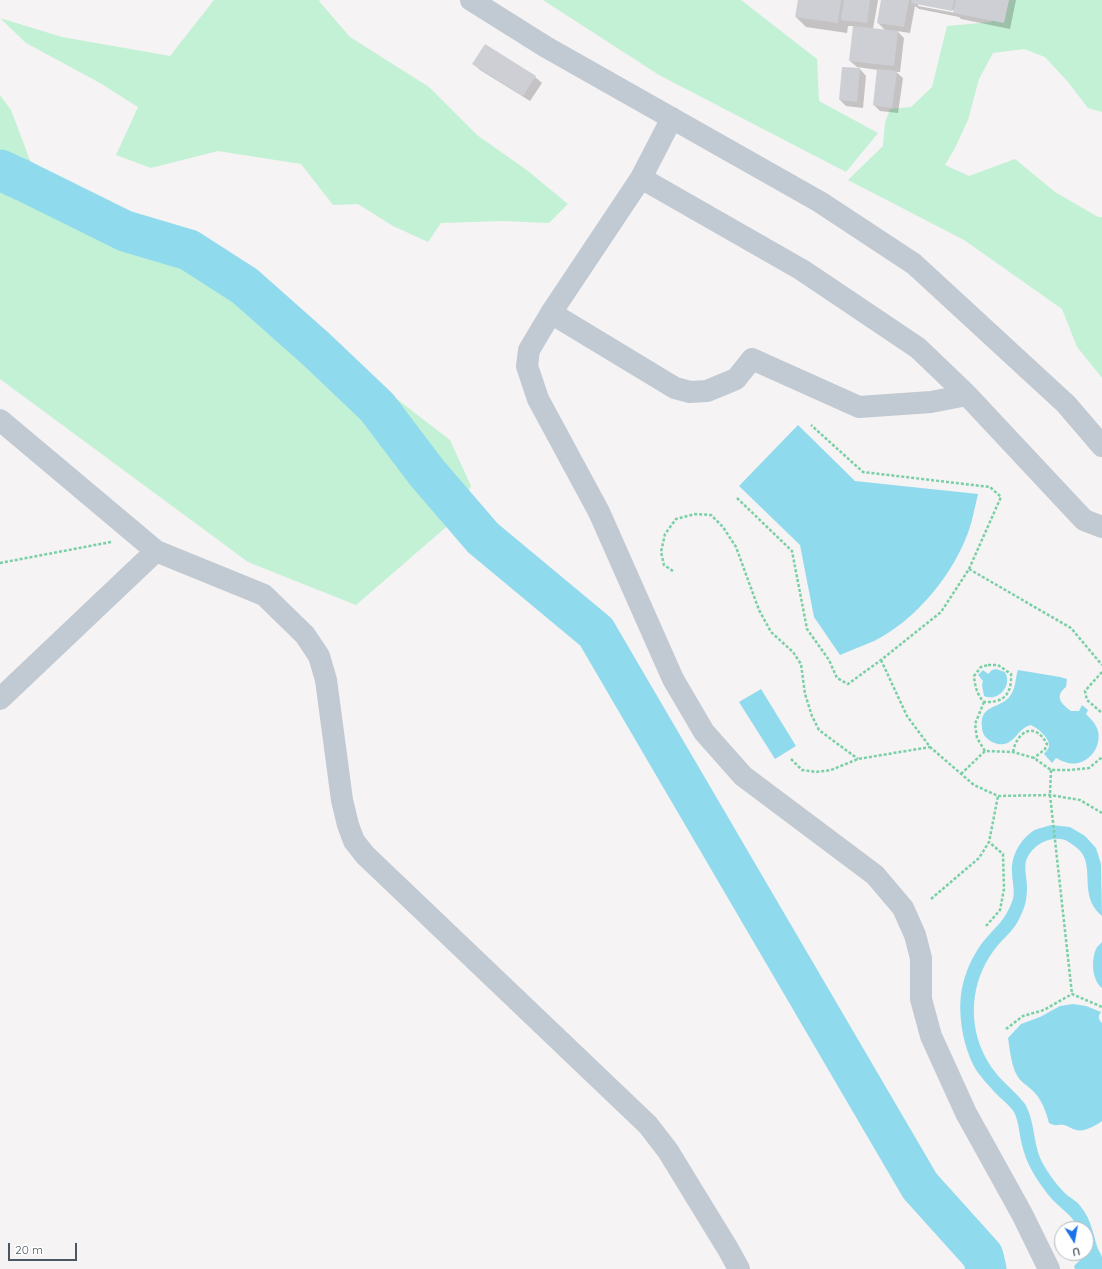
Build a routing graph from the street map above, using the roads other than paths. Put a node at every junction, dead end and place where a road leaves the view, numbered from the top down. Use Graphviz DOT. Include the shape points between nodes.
graph roads {
  1 [pos="471,0"];
  2 [pos="672,118"];
  3 [pos="642,178"];
  4 [pos="552,313"];
  5 [pos="968,395"];
  6 [pos="0,420"];
  7 [pos="1102,446"];
  8 [pos="1102,527"];
  9 [pos="156,551"];
  10 [pos="0,699"];
  11 [pos="739,1269"];
  12 [pos="1050,1269"];
  1 -- 2 [label="street" via="546,47"];
  2 -- 3 [label="street"];
  2 -- 7 [label="street" via="820,202 914,264 1066,404"];
  3 -- 4 [label="street"];
  3 -- 5 [label="street" via="808,274 918,348"];
  4 -- 5 [label="street" via="674,388 690,392 707,391 736,379 752,359 860,408 932,402"];
  4 -- 12 [label="street" via="529,350 529,373 538,398 599,512 673,679 704,732 743,776 875,875 903,908 915,935 921,958 921,999 931,1036 966,1112"];
  5 -- 8 [label="street" via="1084,520"];
  6 -- 9 [label="street"];
  9 -- 10 [label="street"];
  9 -- 11 [label="street" via="264,595 305,635 319,656 326,680 342,800 354,841 365,855 648,1125 668,1151"];
}
